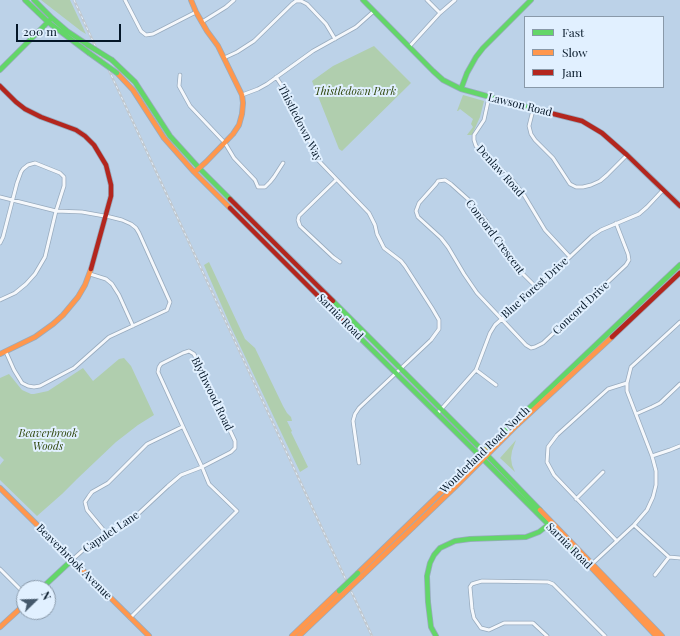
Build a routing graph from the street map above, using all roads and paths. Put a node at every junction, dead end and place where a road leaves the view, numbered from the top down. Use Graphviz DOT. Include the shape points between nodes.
graph roads {
  1 [pos="25,0"];
  2 [pos="34,0"];
  3 [pos="125,0"];
  4 [pos="191,0"];
  5 [pos="234,0"];
  6 [pos="364,0"];
  7 [pos="427,0"];
  8 [pos="455,0"];
  9 [pos="531,0"];
  10 [pos="374,11"];
  11 [pos="196,12"];
  12 [pos="440,14"];
  13 [pos="52,18"];
  14 [pos="48,22"];
  15 [pos="202,22"];
  16 [pos="335,39"];
  17 [pos="409,47"];
  18 [pos="224,58"];
  19 [pos="0,70"];
  20 [pos="180,75"];
  21 [pos="276,77"];
  22 [pos="0,86"];
  23 [pos="461,89"];
  24 [pos="242,95"];
  25 [pos="490,97"];
  26 [pos="535,109"];
  27 [pos="225,142"];
  28 [pos="627,155"];
  29 [pos="283,163"];
  30 [pos="199,168"];
  31 [pos="194,172"];
  32 [pos="336,180"];
  33 [pos="663,190"];
  34 [pos="0,197"];
  35 [pos="13,200"];
  36 [pos="680,206"];
  37 [pos="56,211"];
  38 [pos="106,217"];
  39 [pos="616,223"];
  40 [pos="0,243"];
  41 [pos="570,257"];
  42 [pos="340,262"];
  43 [pos="680,265"];
  44 [pos="680,273"];
  45 [pos="90,274"];
  46 [pos="536,288"];
  47 [pos="0,300"];
  48 [pos="502,318"];
  49 [pos="680,322"];
  50 [pos="134,326"];
  51 [pos="6,352"];
  52 [pos="0,354"];
  53 [pos="400,369"];
  54 [pos="476,370"];
  55 [pos="395,374"];
  56 [pos="627,383"];
  57 [pos="680,384"];
  58 [pos="496,385"];
  59 [pos="440,410"];
  60 [pos="436,414"];
  61 [pos="636,414"];
  62 [pos="182,427"];
  63 [pos="680,446"];
  64 [pos="481,453"];
  65 [pos="487,456"];
  66 [pos="652,456"];
  67 [pos="483,459"];
  68 [pos="359,463"];
  69 [pos="202,467"];
  70 [pos="603,472"];
  71 [pos="0,488"];
  72 [pos="576,499"];
  73 [pos="548,525"];
  74 [pos="634,525"];
  75 [pos="106,533"];
  76 [pos="617,541"];
  77 [pos="669,557"];
  78 [pos="680,558"];
  79 [pos="72,560"];
  80 [pos="591,565"];
  81 [pos="0,569"];
  82 [pos="360,575"];
  83 [pos="655,575"];
  84 [pos="51,580"];
  85 [pos="16,585"];
  86 [pos="340,593"];
  87 [pos="16,612"];
  88 [pos="130,618"];
  89 [pos="0,627"];
  90 [pos="149,636"];
  91 [pos="292,636"];
  92 [pos="299,636"];
  93 [pos="436,636"];
  94 [pos="547,636"];
  95 [pos="605,636"];
  96 [pos="659,636"];
  1 -- 14 [label="main road, Sarnia Road"];
  2 -- 13 [label="main road, Sarnia Road"];
  3 -- 11 [label="street" via="140,31 146,35"];
  4 -- 11 [label="main road"];
  5 -- 15 [label="street"];
  6 -- 10 [label="main road, Lawson Road"];
  7 -- 12 [label="street"];
  8 -- 12 [label="street"];
  9 -- 23 [label="main road" via="482,48 466,73"];
  10 -- 16 [label="street" via="356,27"];
  10 -- 17 [label="main road, Lawson Road"];
  11 -- 15 [label="main road"];
  12 -- 17 [label="street"];
  13 -- 14 [label="main road"];
  13 -- 30 [label="main road, Sarnia Road, bridge" via="88,46 112,60 135,82 170,136"];
  14 -- 19 [label="main road"];
  14 -- 31 [label="main road, Sarnia Road, bridge" via="117,73 133,90 164,138"];
  15 -- 18 [label="main road"];
  16 -- 18 [label="street" via="326,24 307,4 296,1 254,40"];
  16 -- 21 [label="street"];
  17 -- 23 [label="main road, Lawson Road" via="433,72"];
  18 -- 24 [label="main road"];
  20 -- 27 [label="street" via="179,86 190,106"];
  21 -- 24 [label="street" via="258,89"];
  21 -- 32 [label="street, Thistledown Way" via="290,98 318,160"];
  22 -- 38 [label="main road" via="25,109 76,130 94,145 106,165 111,185"];
  23 -- 25 [label="main road, Lawson Road"];
  24 -- 27 [label="main road" via="239,125"];
  25 -- 26 [label="main road, Lawson Road"];
  25 -- 41 [label="street, Denlaw Road" via="484,120 474,135 476,146 512,180 545,230"];
  26 -- 28 [label="main road, Lawson Road" via="582,121 602,133"];
  26 -- 28 [label="street" via="529,126 531,134 553,158 570,184 583,187 600,181"];
  27 -- 29 [label="street" via="234,158 255,180 258,187 265,187"];
  27 -- 30 [label="main road"];
  28 -- 33 [label="main road, Lawson Road"];
  30 -- 31 [label="main road"];
  30 -- 53 [label="main road, Sarnia Road"];
  31 -- 55 [label="main road, Sarnia Road"];
  32 -- 42 [label="street" via="299,216 298,220 300,226"];
  32 -- 53 [label="street, Thistledown Way" via="369,213 384,248 405,266 438,320 439,328 431,340"];
  33 -- 36 [label="main road, Lawson Road"];
  33 -- 39 [label="street, Blue Forest Drive" via="639,214"];
  34 -- 35 [label="street"];
  35 -- 37 [label="street"];
  35 -- 37 [label="street" via="25,166 38,164 64,177 64,186"];
  35 -- 40 [label="street"];
  37 -- 38 [label="street" via="82,212"];
  37 -- 47 [label="street" via="45,257 35,274 26,284"];
  38 -- 45 [label="main road"];
  38 -- 50 [label="street" via="122,220 136,228 170,302 167,310"];
  39 -- 41 [label="street, Blue Forest Drive" via="592,236"];
  39 -- 48 [label="street, Concord Drive" via="628,254 629,260 626,265 543,343 531,348 526,345"];
  41 -- 46 [label="street, Blue Forest Drive"];
  43 -- 64 [label="main road, Wonderland Road North"];
  44 -- 65 [label="main road, Wonderland Road North"];
  45 -- 50 [label="street" via="106,279 112,284"];
  45 -- 51 [label="main road" via="78,297 63,315 35,337"];
  46 -- 48 [label="street, Blue Forest Drive"];
  46 -- 48 [label="street, Concord Crescent" via="507,255 470,201 445,180 438,181 419,203 416,211 418,217 441,238 477,293"];
  48 -- 54 [label="street, Blue Forest Drive" via="490,333"];
  49 -- 56 [label="street" via="631,367"];
  50 -- 51 [label="street" via="109,337 74,368 40,386 22,383"];
  51 -- 52 [label="main road"];
  53 -- 55 [label="street, Thistledown Way"];
  53 -- 59 [label="main road, Sarnia Road"];
  54 -- 58 [label="street"];
  54 -- 59 [label="street, Blue Forest Drive"];
  55 -- 60 [label="main road, Sarnia Road"];
  55 -- 68 [label="street, Thistledown Way" via="355,414 353,421"];
  56 -- 61 [label="street" via="627,391"];
  56 -- 72 [label="street" via="608,389 557,435 548,447 547,462 554,475"];
  57 -- 61 [label="street" via="660,403"];
  59 -- 60 [label="street, Blue Forest Drive"];
  59 -- 64 [label="main road, Sarnia Road"];
  60 -- 64 [label="main road, Sarnia Road"];
  61 -- 66 [label="street"];
  62 -- 69 [label="street, Blythwood Road"];
  62 -- 69 [label="street, Blythwood Road" via="158,372 161,364 189,351 194,354 236,441 231,452"];
  62 -- 75 [label="street" via="147,444 108,483 92,492 84,502 87,510"];
  63 -- 66 [label="street"];
  64 -- 65 [label="main road, Sarnia Road"];
  64 -- 67 [label="main road, Sarnia Road"];
  64 -- 82 [label="main road, Wonderland Road North"];
  65 -- 67 [label="main road, Wonderland Road North"];
  65 -- 80 [label="main road, Sarnia Road"];
  66 -- 74 [label="street" via="656,471 653,497 647,510"];
  67 -- 73 [label="main road, Sarnia Road"];
  67 -- 82 [label="main road, Wonderland Road North"];
  69 -- 75 [label="street, Capulet Lane" via="182,475 139,513"];
  69 -- 88 [label="street, Blythwood Road" via="209,484 237,511"];
  70 -- 72 [label="street"];
  71 -- 79 [label="main road, Beaverbrook Avenue"];
  72 -- 76 [label="street"];
  73 -- 80 [label="main road, Sarnia Road"];
  73 -- 93 [label="main road" via="526,537 470,539 448,543 440,548 430,563 427,576 431,627"];
  74 -- 76 [label="street"];
  74 -- 77 [label="street"];
  75 -- 79 [label="street, Capulet Lane"];
  76 -- 80 [label="street"];
  77 -- 78 [label="street"];
  77 -- 83 [label="street"];
  79 -- 84 [label="main road, Capulet Lane"];
  79 -- 88 [label="main road, Beaverbrook Avenue"];
  80 -- 96 [label="main road, Sarnia Road"];
  81 -- 85 [label="street"];
  82 -- 86 [label="main road, Wonderland Road North, bridge"];
  86 -- 91 [label="main road, Wonderland Road North"];
  86 -- 92 [label="main road, Wonderland Road North"];
  87 -- 89 [label="main road"];
  88 -- 90 [label="main road, Beaverbrook Avenue"];
  94 -- 95 [label="street" via="533,623 504,624 489,630 481,628 474,618 470,587 482,581 548,582"];
}
